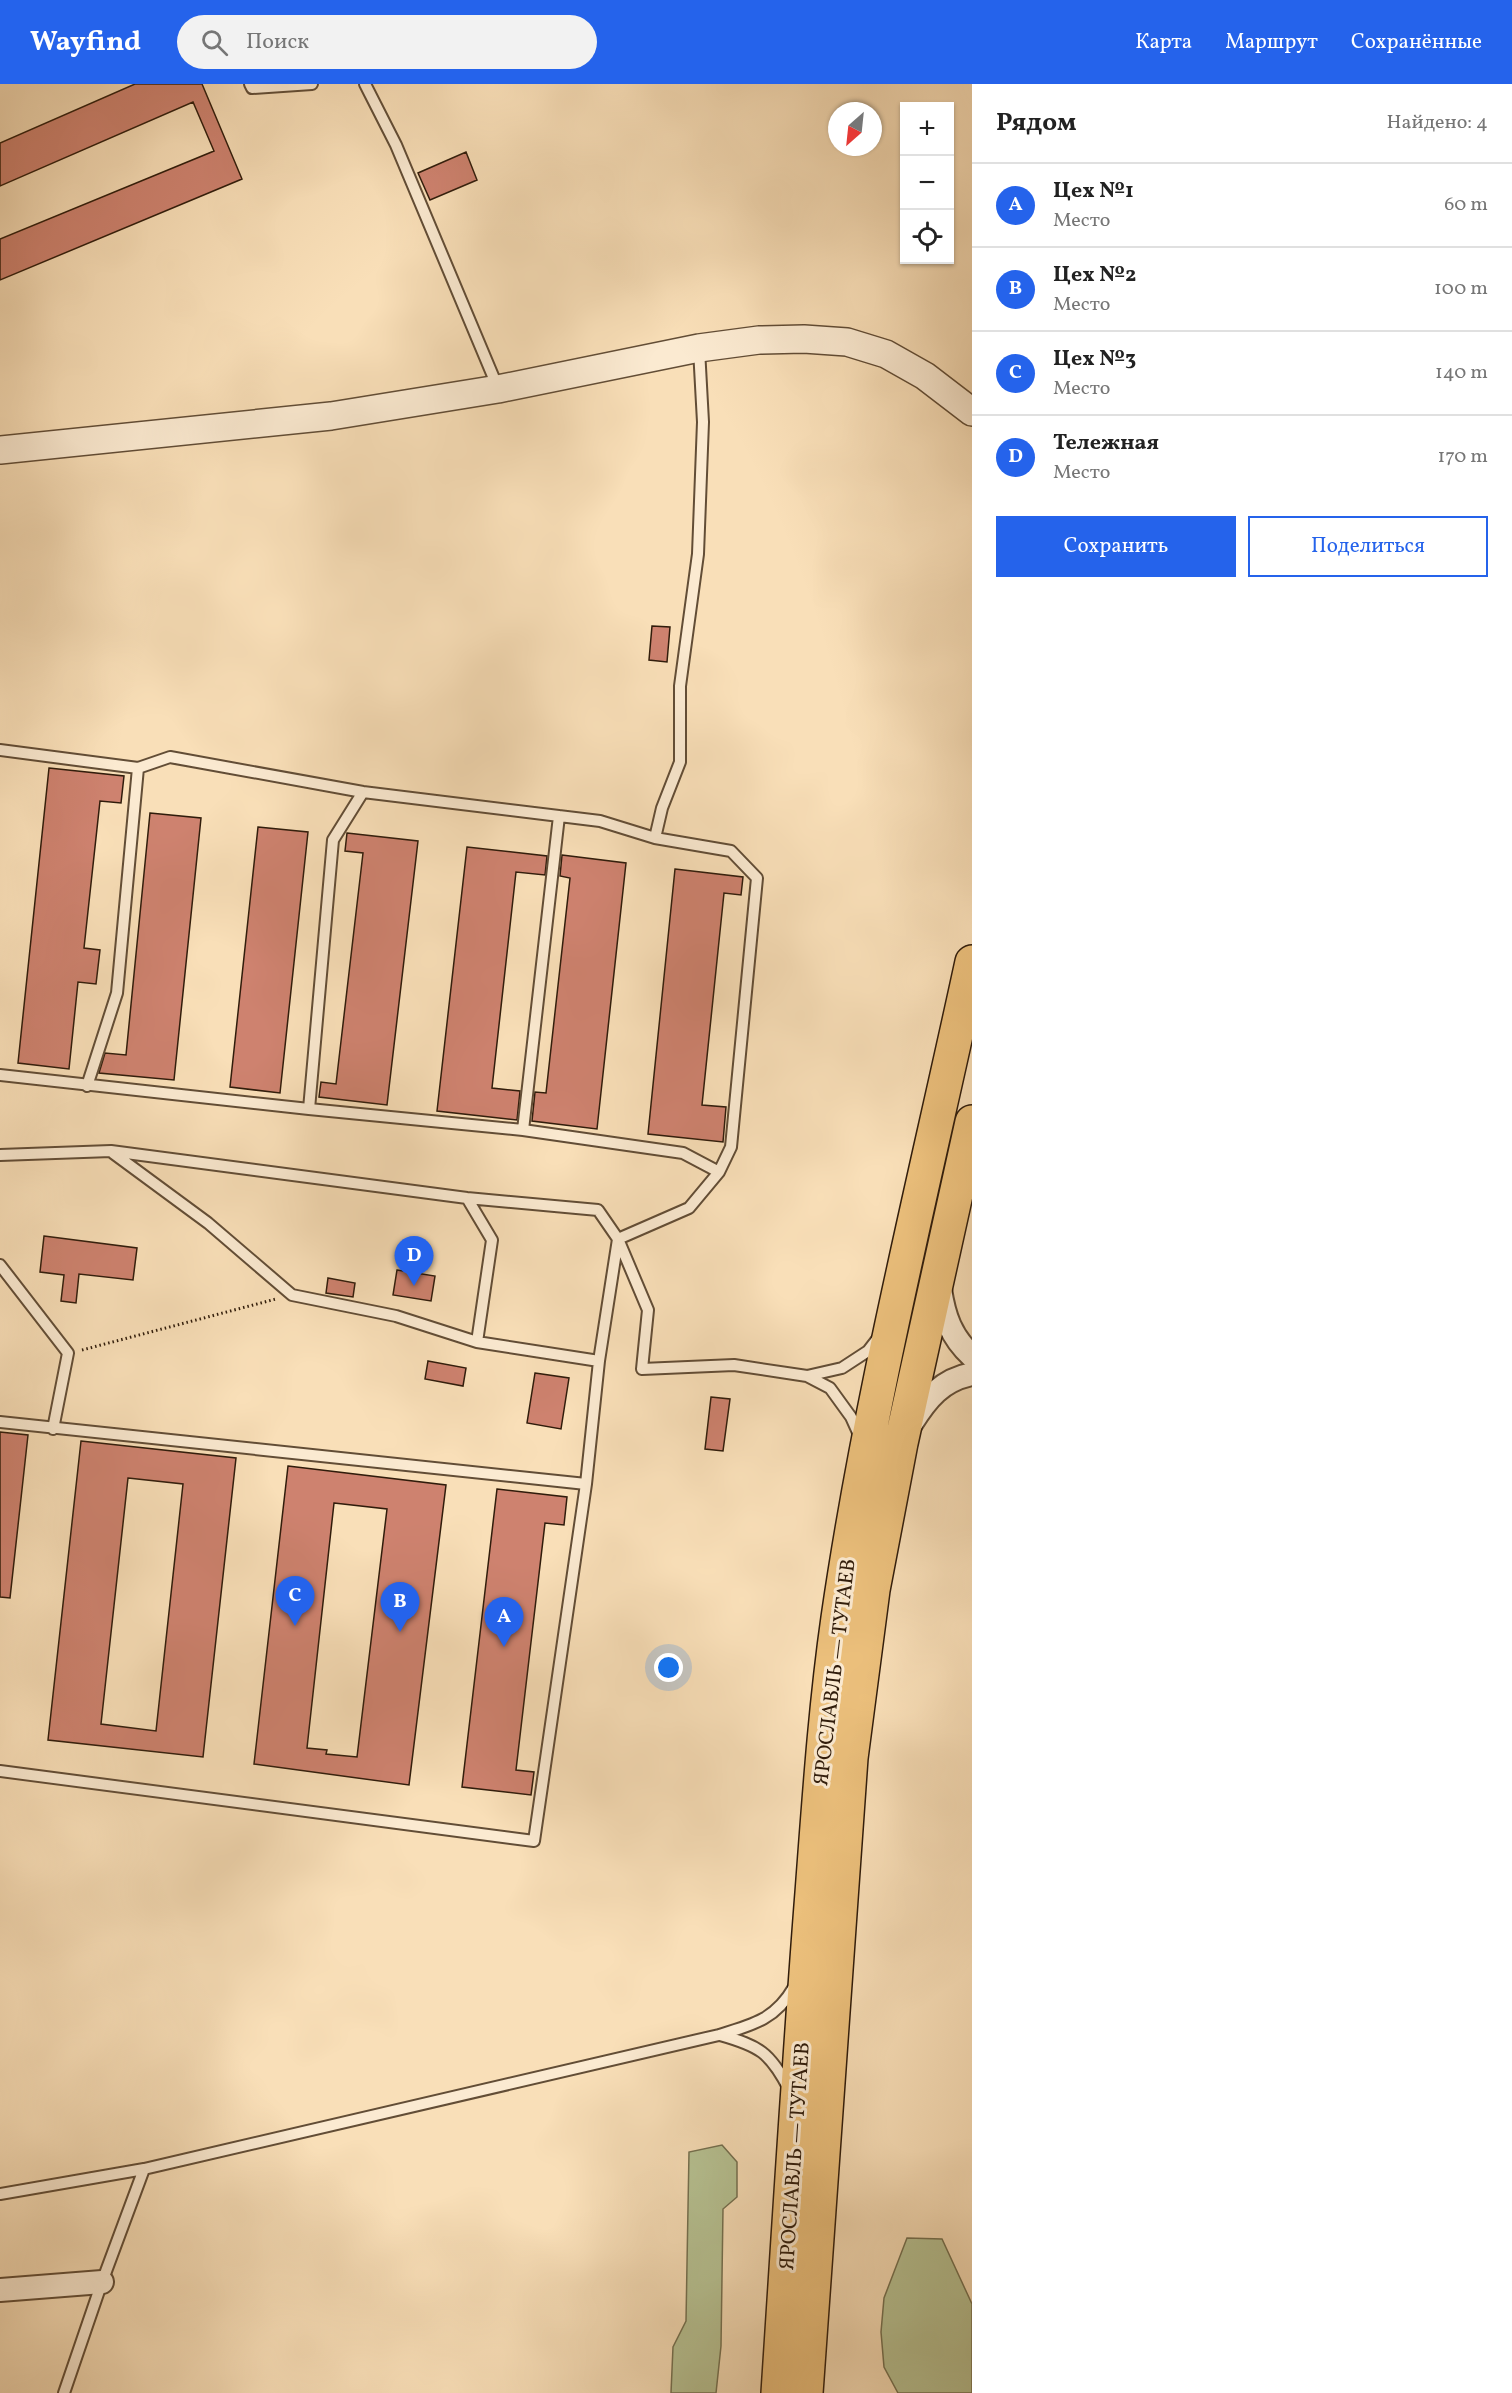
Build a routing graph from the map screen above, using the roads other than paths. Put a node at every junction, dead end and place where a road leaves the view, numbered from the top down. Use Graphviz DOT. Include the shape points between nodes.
graph roads {
  1 [pos="250,84"];
  2 [pos="312,84"];
  3 [pos="365,84"];
  4 [pos="699,348"];
  5 [pos="498,389"];
  6 [pos="972,412"];
  7 [pos="0,450"];
  8 [pos="0,750"];
  9 [pos="138,768"];
  10 [pos="363,792"];
  11 [pos="559,816"];
  12 [pos="655,838"];
  13 [pos="972,962"];
  14 [pos="0,1075"];
  15 [pos="87,1086"];
  16 [pos="309,1109"];
  17 [pos="972,1122"];
  18 [pos="523,1130"];
  19 [pos="111,1151"];
  20 [pos="0,1155"];
  21 [pos="719,1172"];
  22 [pos="467,1198"];
  23 [pos="618,1239"];
  24 [pos="0,1265"];
  25 [pos="938,1276"];
  26 [pos="893,1318"];
  27 [pos="477,1342"];
  28 [pos="972,1356"];
  29 [pos="599,1361"];
  30 [pos="972,1374"];
  31 [pos="807,1376"];
  32 [pos="0,1422"];
  33 [pos="54,1429"];
  34 [pos="901,1443"];
  35 [pos="861,1477"];
  36 [pos="586,1484"];
  37 [pos="0,1771"];
  38 [pos="807,1952"];
  39 [pos="719,2035"];
  40 [pos="796,2118"];
  41 [pos="144,2169"];
  42 [pos="0,2194"];
  43 [pos="102,2282"];
  44 [pos="0,2290"];
  45 [pos="64,2393"];
  46 [pos="778,2393"];
  47 [pos="806,2393"];
  1 -- 2 [label="lane" via="252,88"];
  3 -- 5 [label="lane" via="396,145"];
  4 -- 5 [label="street"];
  4 -- 6 [label="street" via="759,340 847,342 886,354 925,375"];
  4 -- 12 [label="lane" via="703,422 698,554 680,686 680,762"];
  5 -- 7 [label="street" via="331,416"];
  8 -- 9 [label="lane"];
  9 -- 10 [label="lane" via="170,757"];
  9 -- 15 [label="lane" via="117,993"];
  10 -- 11 [label="lane"];
  10 -- 16 [label="lane" via="333,840"];
  11 -- 12 [label="lane" via="600,821"];
  11 -- 18 [label="lane"];
  12 -- 21 [label="lane" via="730,851 757,878 731,1147"];
  13 -- 26 [label="main road, ЯРОСЛАВЛЬ — ТУТАЕВ"];
  14 -- 15 [label="lane"];
  15 -- 16 [label="lane"];
  16 -- 18 [label="lane"];
  17 -- 25 [label="main road, ЯРОСЛАВЛЬ — ТУТАЕВ"];
  18 -- 21 [label="lane" via="683,1153"];
  19 -- 20 [label="lane"];
  19 -- 22 [label="lane"];
  19 -- 27 [label="lane" via="208,1223 292,1295 396,1316"];
  21 -- 23 [label="lane" via="689,1208"];
  22 -- 23 [label="lane" via="598,1210"];
  22 -- 27 [label="lane" via="492,1240"];
  23 -- 29 [label="lane"];
  23 -- 31 [label="lane" via="648,1310 642,1369 734,1365"];
  24 -- 33 [label="lane" via="68,1353"];
  25 -- 28 [label="street" via="944,1314 953,1334"];
  25 -- 34 [label="main road, ЯРОСЛАВЛЬ — ТУТАЕВ"];
  26 -- 31 [label="lane" via="868,1351 842,1368"];
  26 -- 35 [label="main road, ЯРОСЛАВЛЬ — ТУТАЕВ"];
  27 -- 29 [label="lane"];
  29 -- 36 [label="lane"];
  30 -- 34 [label="street" via="938,1388"];
  31 -- 35 [label="lane" via="830,1388 851,1417 862,1444"];
  32 -- 33 [label="lane"];
  33 -- 36 [label="lane"];
  34 -- 47 [label="main road, ЯРОСЛАВЛЬ — ТУТАЕВ" via="873,1590 851,1758"];
  35 -- 38 [label="main road, ЯРОСЛАВЛЬ — ТУТАЕВ" via="838,1620 822,1757"];
  36 -- 37 [label="lane" via="534,1841"];
  38 -- 39 [label="lane" via="799,1977 774,2013"];
  38 -- 40 [label="main road, ЯРОСЛАВЛЬ — ТУТАЕВ"];
  39 -- 40 [label="lane" via="748,2043 768,2057 790,2092"];
  39 -- 41 [label="lane"];
  40 -- 46 [label="main road, ЯРОСЛАВЛЬ — ТУТАЕВ"];
  41 -- 42 [label="lane"];
  41 -- 43 [label="lane"];
  43 -- 44 [label="street"];
  43 -- 45 [label="lane"];
}
